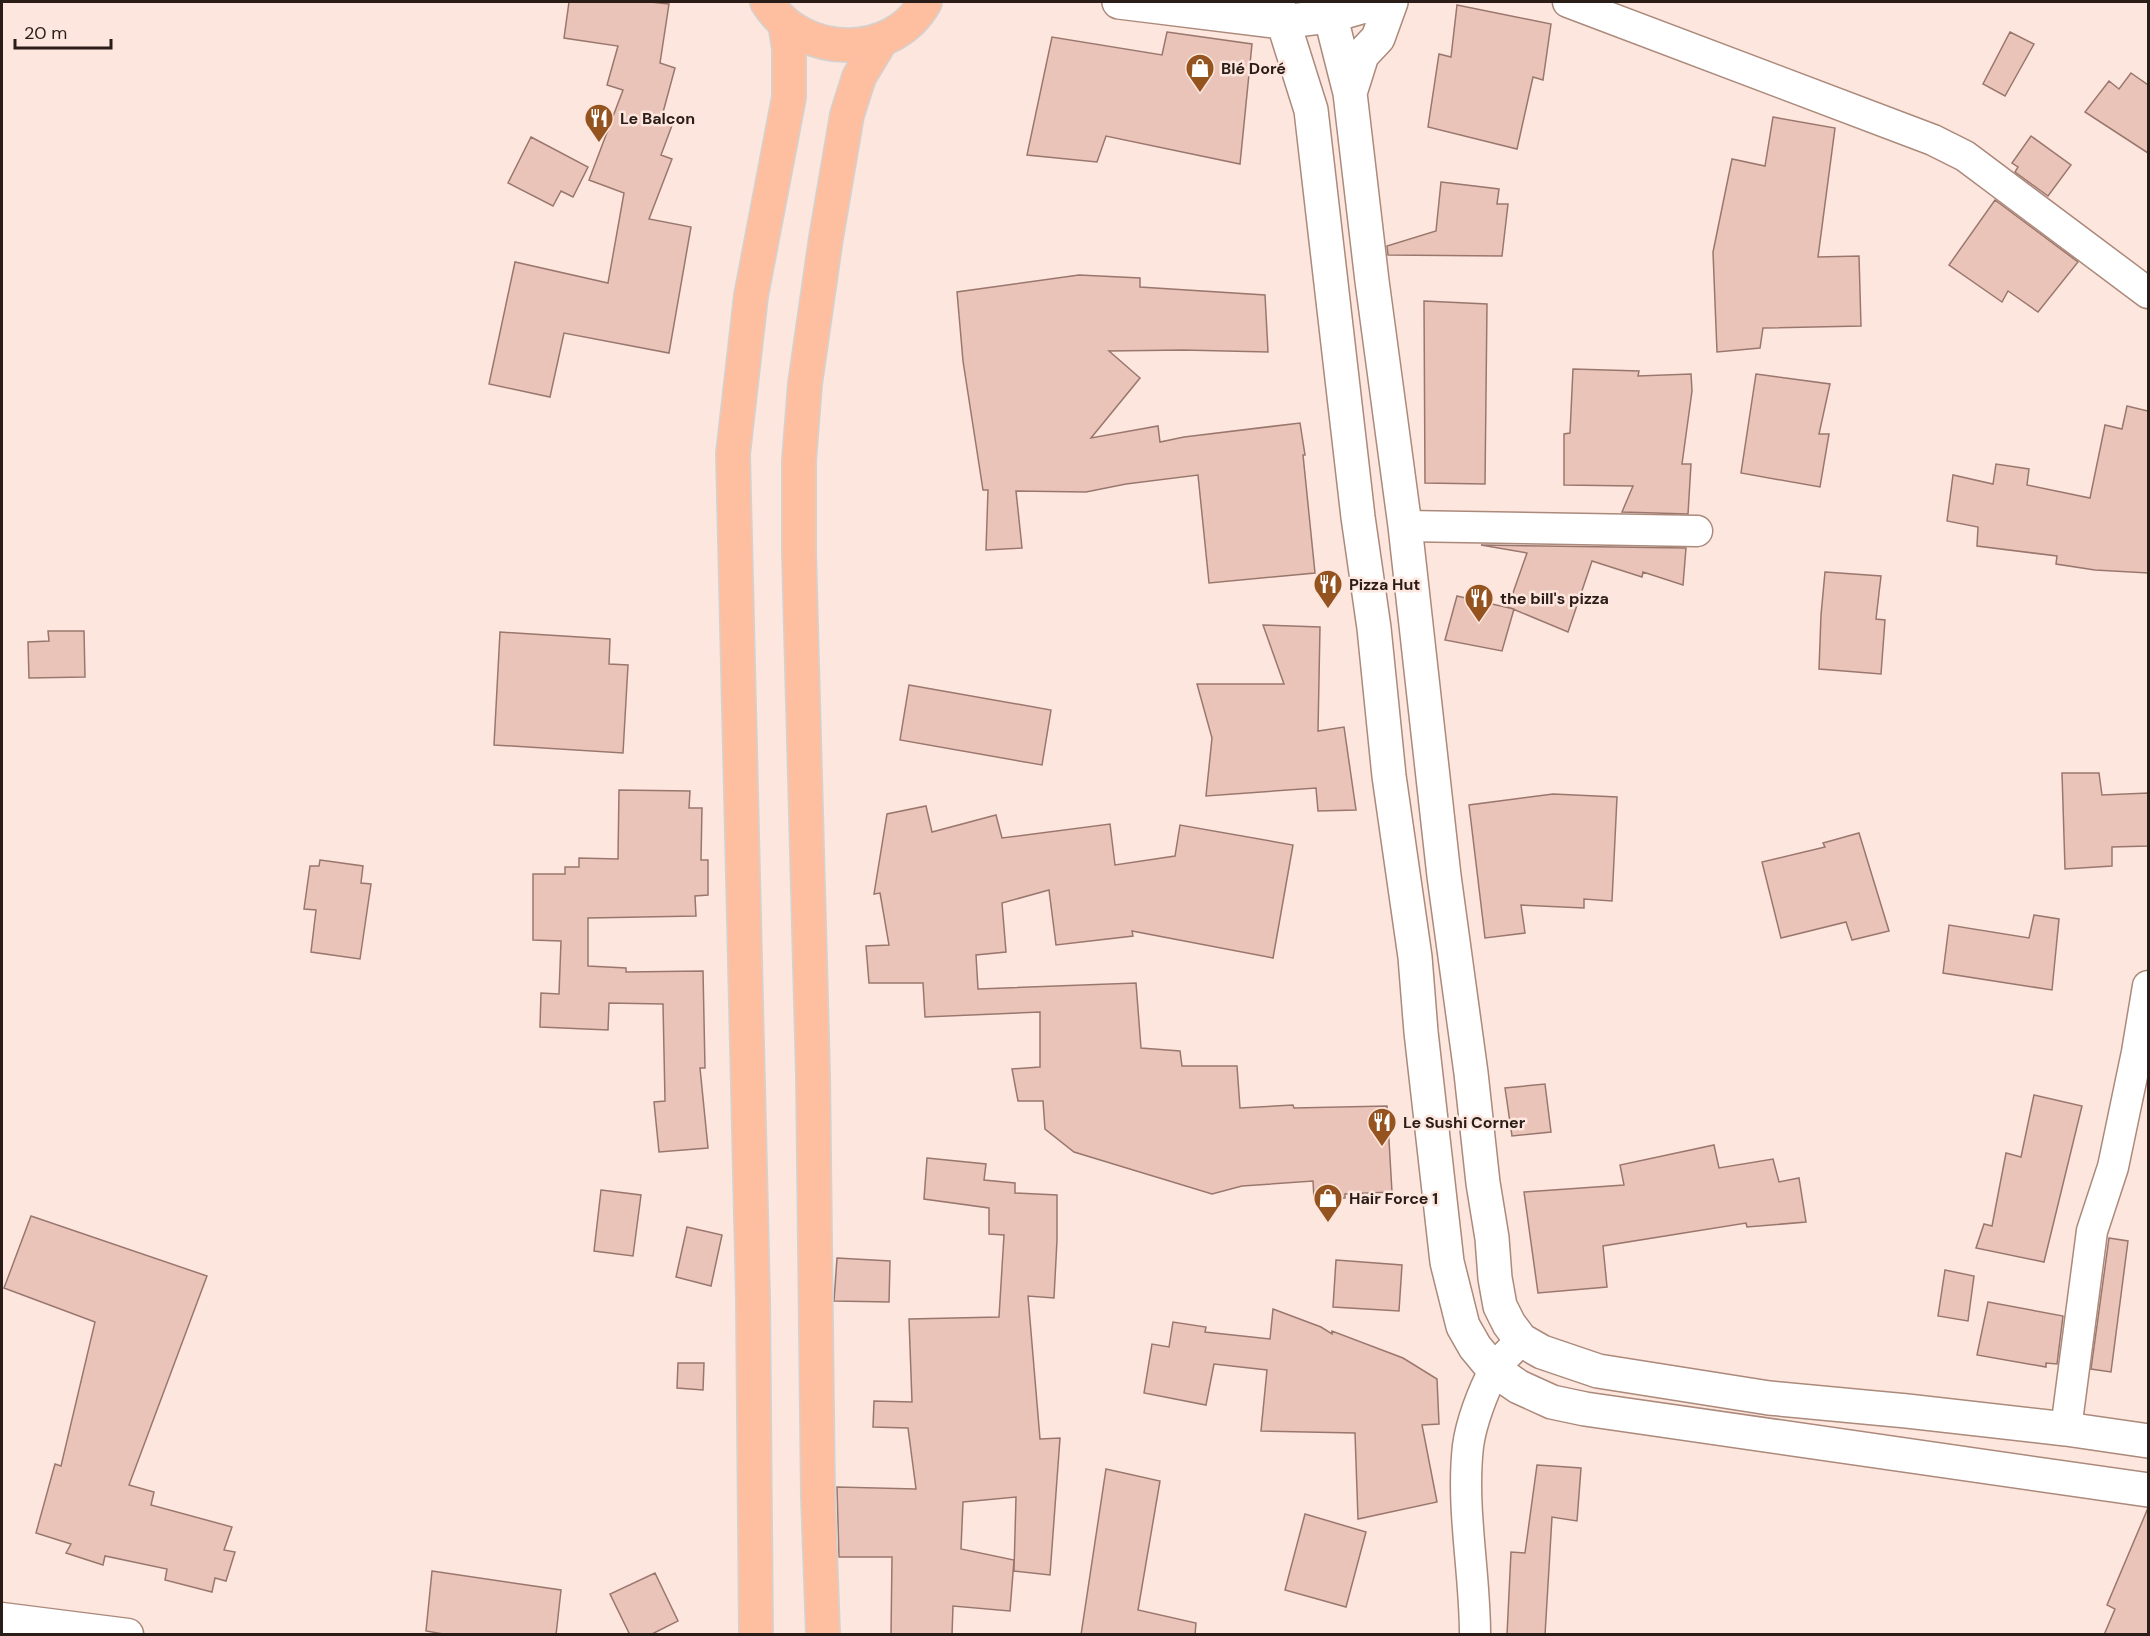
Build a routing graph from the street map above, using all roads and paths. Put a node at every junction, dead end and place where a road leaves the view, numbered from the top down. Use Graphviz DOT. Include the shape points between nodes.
graph roads {
  1 [pos="925,2"];
  2 [pos="1119,2"];
  3 [pos="1379,2"];
  4 [pos="1391,2"];
  5 [pos="1568,2"];
  6 [pos="771,7"];
  7 [pos="1328,9"];
  8 [pos="1280,12"];
  9 [pos="882,39"];
  10 [pos="1350,93"];
  11 [pos="2148,293"];
  12 [pos="1405,526"];
  13 [pos="1697,531"];
  14 [pos="2148,986"];
  15 [pos="1521,1340"];
  16 [pos="1494,1370"];
  17 [pos="2066,1428"];
  18 [pos="2148,1441"];
  19 [pos="2148,1490"];
  20 [pos="2,1618"];
  21 [pos="128,1635"];
  22 [pos="756,1635"];
  23 [pos="823,1635"];
  24 [pos="1475,1635"];
  1 -- 9 [label="main road" via="912,20"];
  2 -- 8 [label="main road"];
  3 -- 7 [label="main road"];
  4 -- 10 [label="main road" via="1378,38 1362,55"];
  5 -- 11 [label="street" via="1933,140 1965,156"];
  6 -- 9 [label="main road" via="802,35 821,43 863,45"];
  6 -- 22 [label="main road" via="789,49 789,97 751,296 733,454 753,1298"];
  7 -- 8 [label="main road"];
  7 -- 10 [label="main road"];
  8 -- 16 [label="main road" via="1311,110 1389,776 1415,957 1447,1262 1463,1326"];
  9 -- 23 [label="main road" via="859,77 847,115 805,384 800,461 799,575"];
  10 -- 12 [label="main road"];
  12 -- 13 [label="street"];
  12 -- 15 [label="main road" via="1495,1278 1500,1306"];
  14 -- 17 [label="street" via="2113,1167 2092,1231"];
  15 -- 16 [label="street"];
  15 -- 17 [label="main road" via="1542,1352 1598,1371 1768,1398"];
  16 -- 19 [label="main road" via="1552,1402 1585,1409"];
  16 -- 24 [label="street" via="1468,1445"];
  17 -- 18 [label="main road"];
  20 -- 21 [label="street"];
}
